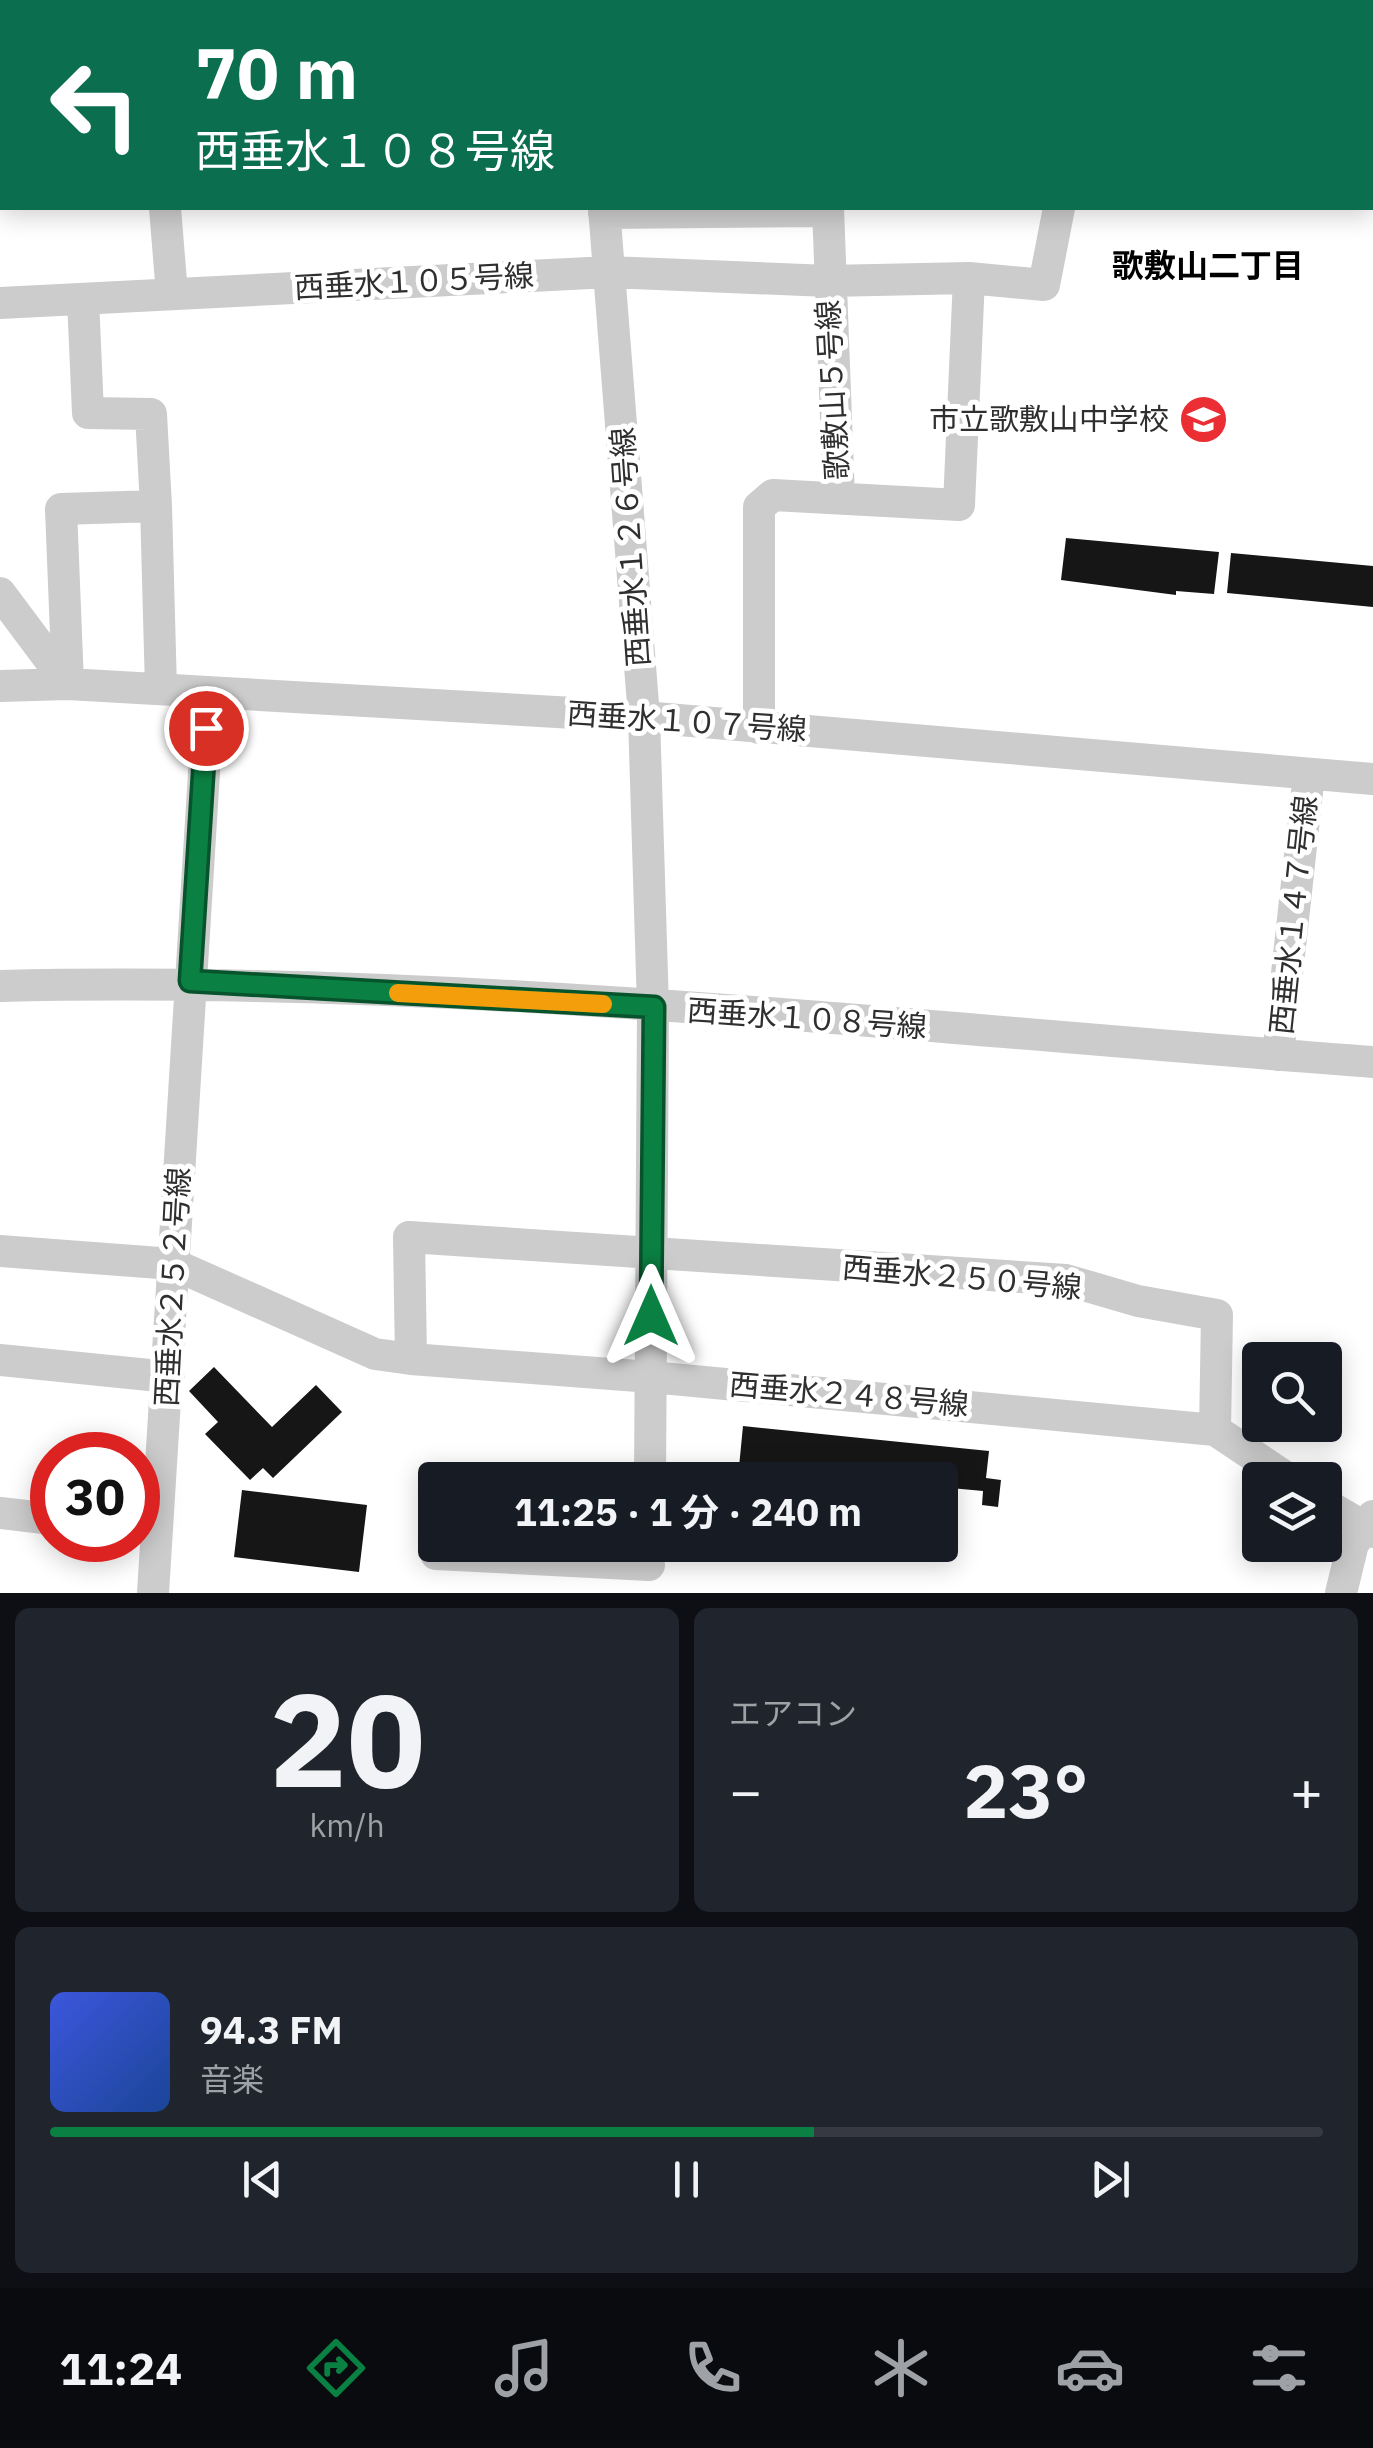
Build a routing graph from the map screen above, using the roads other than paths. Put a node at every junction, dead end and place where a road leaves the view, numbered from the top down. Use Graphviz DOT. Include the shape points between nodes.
graph roads {
  1 [pos="164,210"];
  2 [pos="604,210"];
  3 [pos="828,210"];
  4 [pos="1060,210"];
  5 [pos="609,272"];
  6 [pos="969,278"];
  7 [pos="828,282"];
  8 [pos="172,294"];
  9 [pos="84,298"];
  10 [pos="0,303"];
  11 [pos="839,498"];
  12 [pos="156,506"];
  13 [pos="0,593"];
  14 [pos="68,684"];
  15 [pos="0,686"];
  16 [pos="161,689"];
  17 [pos="209,692"];
  18 [pos="644,718"];
  19 [pos="759,728"];
  20 [pos="1309,774"];
  21 [pos="1373,780"];
  22 [pos="190,981"];
  23 [pos="0,986"];
  24 [pos="654,1007"];
  25 [pos="1278,1055"];
  26 [pos="1373,1062"];
  27 [pos="0,1251"];
  28 [pos="651,1255"];
  29 [pos="172,1264"];
  30 [pos="411,1359"];
  31 [pos="0,1360"];
  32 [pos="652,1376"];
  33 [pos="170,1377"];
  34 [pos="1215,1430"];
  35 [pos="160,1446"];
  36 [pos="650,1462"];
  37 [pos="1263,1462"];
  38 [pos="1342,1512"];
  39 [pos="0,1514"];
  40 [pos="30,1517"];
  41 [pos="1369,1525"];
  42 [pos="151,1562"];
  43 [pos="558,1562"];
  44 [pos="649,1568"];
  45 [pos="153,1593"];
  46 [pos="1341,1593"];
  1 -- 8 [label="street"];
  2 -- 5 [label="street, 西垂水１２６号線"];
  3 -- 7 [label="street, 歌敷山５号線"];
  4 -- 6 [label="street, 西垂水１０５号線" via="1044,285"];
  5 -- 7 [label="street, 西垂水１０５号線"];
  5 -- 8 [label="street, 西垂水１０５号線"];
  5 -- 18 [label="street, 西垂水１２６号線"];
  6 -- 7 [label="street, 西垂水１０５号線"];
  6 -- 11 [label="street" via="959,504"];
  7 -- 11 [label="street, 歌敷山５号線"];
  8 -- 9 [label="street, 西垂水１０５号線"];
  9 -- 10 [label="street, 西垂水１０５号線"];
  9 -- 12 [label="street" via="88,413 152,414"];
  11 -- 19 [label="street" via="773,495 759,507"];
  12 -- 14 [label="street" via="61,509"];
  12 -- 16 [label="street"];
  13 -- 14 [label="street"];
  14 -- 15 [label="street, 西垂水１０７号線"];
  14 -- 16 [label="street, 西垂水１０７号線"];
  16 -- 17 [label="street, 西垂水１０７号線"];
  17 -- 18 [label="street, 西垂水１０７号線"];
  17 -- 22 [label="street, 西垂水２５２号線"];
  18 -- 19 [label="street, 西垂水１０７号線"];
  18 -- 24 [label="street, 西垂水１２６号線"];
  19 -- 20 [label="street, 西垂水１０７号線"];
  20 -- 21 [label="street, 西垂水１０７号線"];
  20 -- 25 [label="street, 西垂水１４７号線"];
  22 -- 23 [label="street, 西垂水１０８号線"];
  22 -- 24 [label="street, 西垂水１０８号線"];
  22 -- 29 [label="street, 西垂水２５２号線"];
  24 -- 25 [label="street, 西垂水１０８号線"];
  24 -- 28 [label="street, 西垂水１２６号線"];
  25 -- 26 [label="street, 西垂水１０８号線"];
  27 -- 29 [label="street, 西垂水２４８号線"];
  28 -- 30 [label="street" via="409,1236"];
  28 -- 32 [label="street, 西垂水１２６号線"];
  28 -- 34 [label="street, 西垂水２５０号線" via="1066,1280 1217,1316"];
  29 -- 30 [label="street, 西垂水２４８号線" via="375,1354"];
  29 -- 33 [label="street, 西垂水２５２号線"];
  30 -- 32 [label="street, 西垂水２４８号線"];
  31 -- 33 [label="street"];
  32 -- 34 [label="street, 西垂水２４８号線"];
  32 -- 36 [label="street, 西垂水１２６号線"];
  33 -- 35 [label="street, 西垂水２５２号線"];
  34 -- 37 [label="street, 西垂水２４８号線"];
  38 -- 41 [label="street"];
  39 -- 40 [label="street"];
  41 -- 46 [label="street" via="1352,1544"];
  42 -- 45 [label="street, 西垂水２５２号線"];
  43 -- 44 [label="street"];
}
